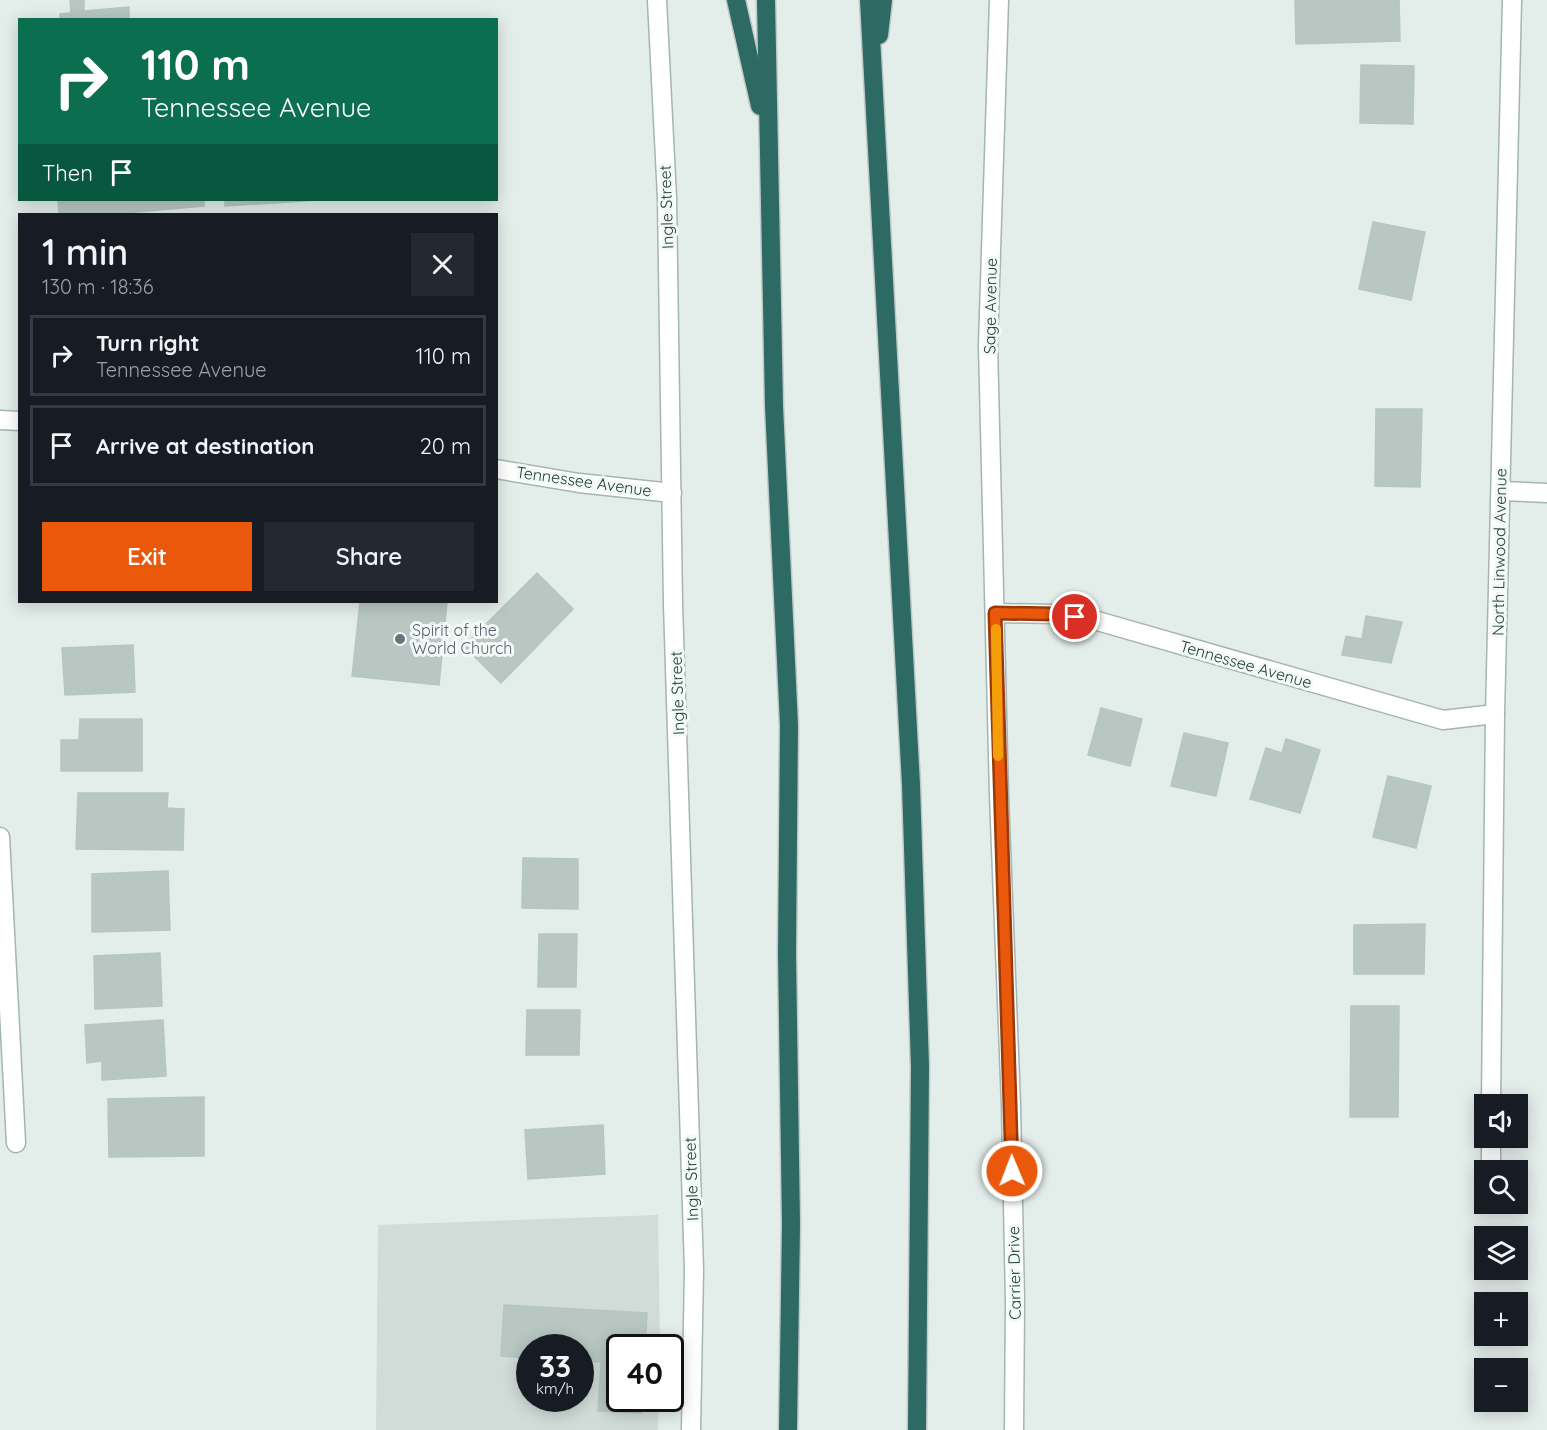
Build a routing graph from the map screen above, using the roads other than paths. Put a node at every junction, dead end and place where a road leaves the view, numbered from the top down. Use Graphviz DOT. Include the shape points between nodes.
graph roads {
  1 [pos="657,0"];
  2 [pos="736,0"];
  3 [pos="766,0"];
  4 [pos="868,0"];
  5 [pos="883,0"];
  6 [pos="999,0"];
  7 [pos="1512,0"];
  8 [pos="872,111"];
  9 [pos="769,142"];
  10 [pos="0,420"];
  11 [pos="18,421"];
  12 [pos="498,469"];
  13 [pos="1501,491"];
  14 [pos="672,493"];
  15 [pos="1547,493"];
  16 [pos="995,613"];
  17 [pos="1495,714"];
  18 [pos="0,837"];
  19 [pos="1491,1094"];
  20 [pos="16,1143"];
  21 [pos="691,1430"];
  22 [pos="788,1430"];
  23 [pos="917,1430"];
  24 [pos="1014,1430"];
  1 -- 14 [label="street, Ingle Street" via="667,198"];
  2 -- 9 [label="highway"];
  3 -- 9 [label="highway"];
  4 -- 8 [label="highway"];
  5 -- 8 [label="highway"];
  6 -- 16 [label="street, Sage Avenue" via="988,345"];
  7 -- 13 [label="street, North Linwood Avenue"];
  8 -- 23 [label="highway" via="911,797 920,1066"];
  9 -- 22 [label="highway" via="774,406 789,725"];
  10 -- 11 [label="street"];
  12 -- 14 [label="street, Tennessee Avenue"];
  13 -- 15 [label="street"];
  13 -- 17 [label="street, North Linwood Avenue"];
  14 -- 21 [label="street, Ingle Street" via="694,1270"];
  16 -- 17 [label="street, Tennessee Avenue" via="1055,614 1094,620 1443,720"];
  16 -- 24 [label="street, Carrier Drive" via="1015,1267"];
  17 -- 19 [label="street, North Linwood Avenue"];
  18 -- 20 [label="street"];
}
